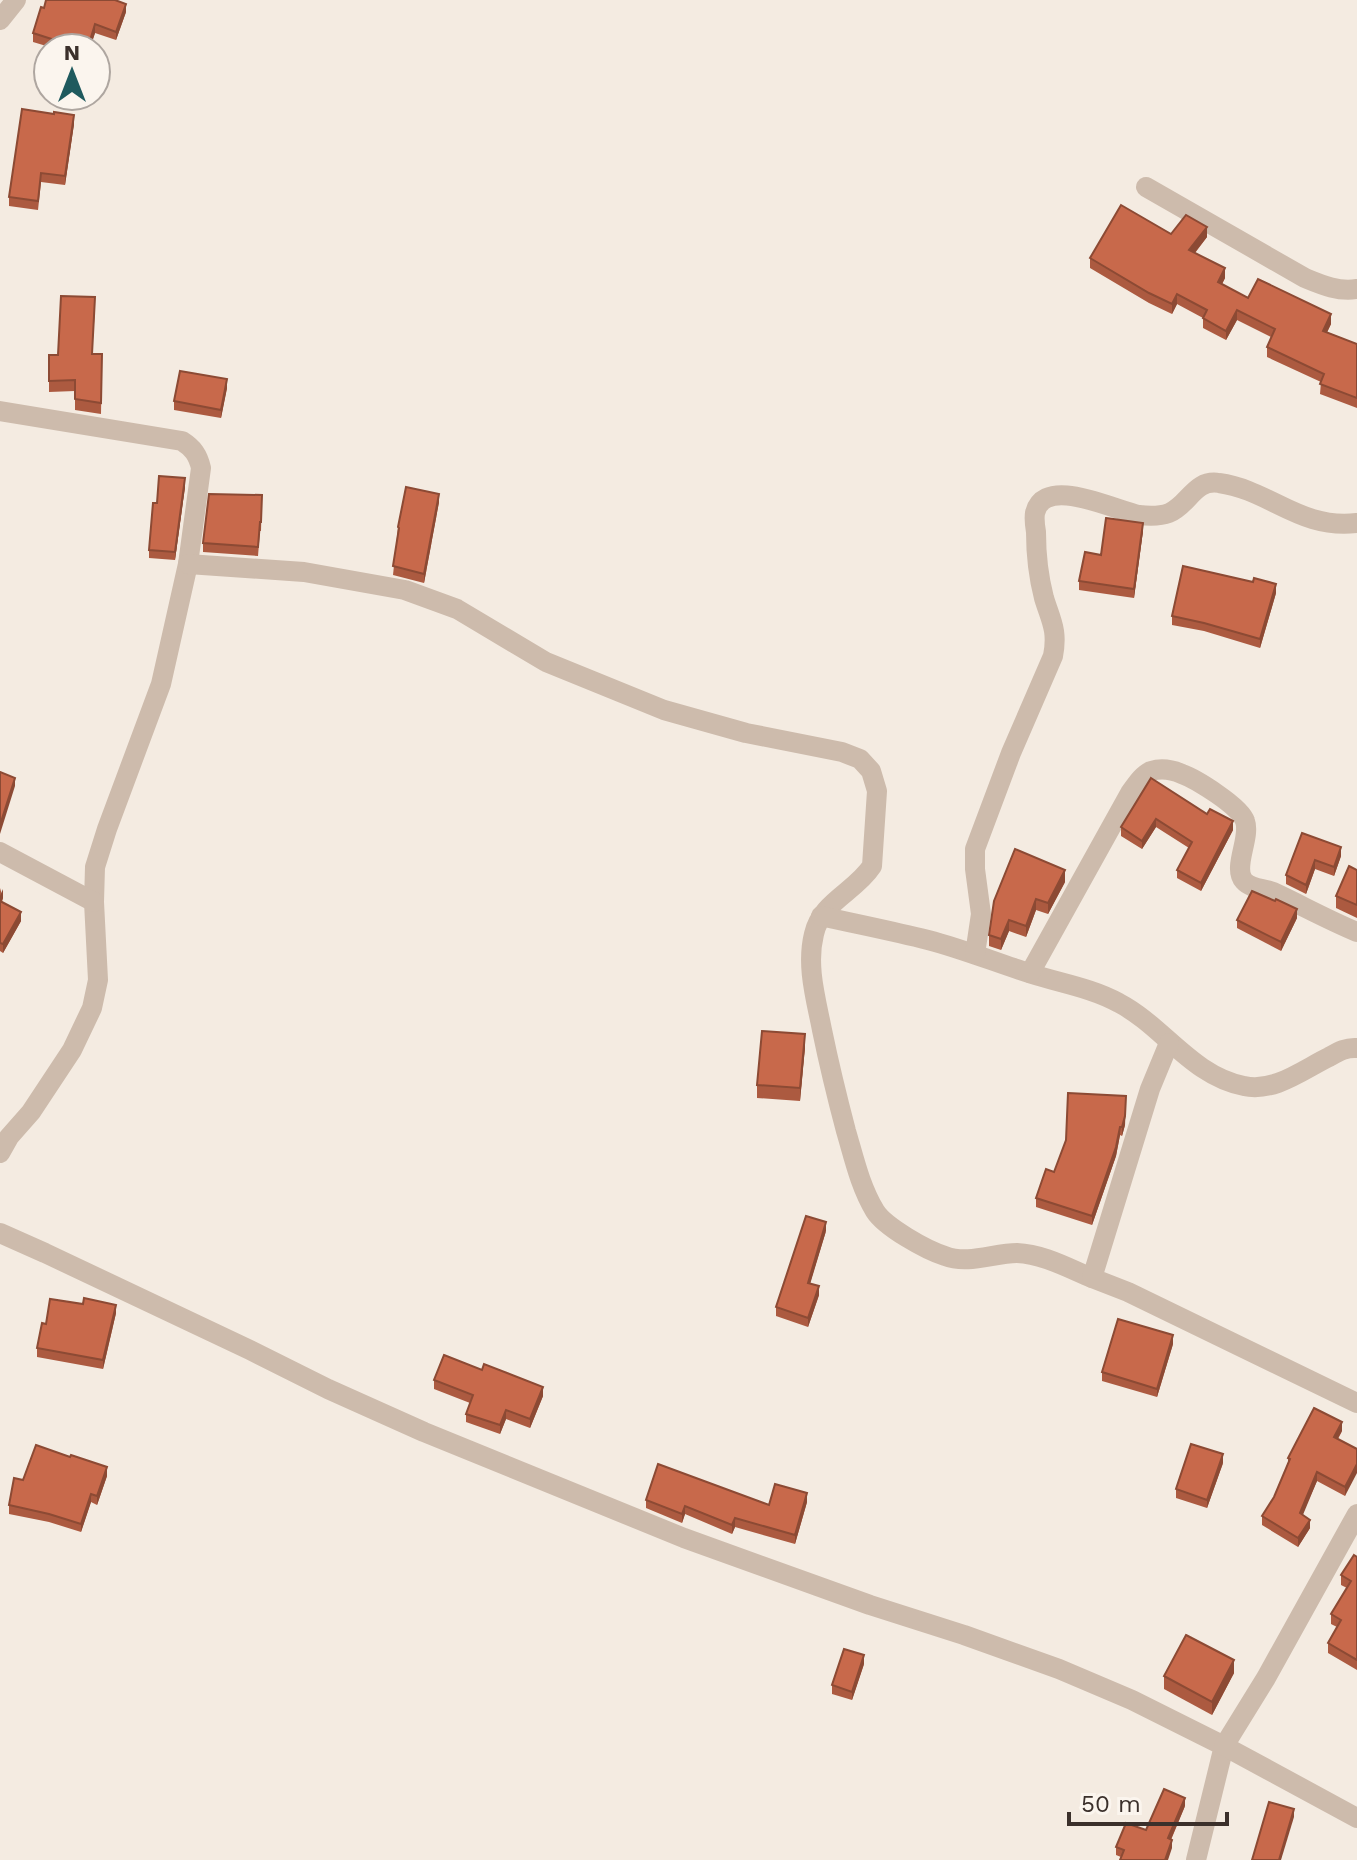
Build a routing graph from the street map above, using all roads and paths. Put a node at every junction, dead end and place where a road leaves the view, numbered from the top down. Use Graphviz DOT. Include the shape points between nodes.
graph roads {
  1 [pos="16,0"];
  2 [pos="0,20"];
  3 [pos="1146,187"];
  4 [pos="1357,289"];
  5 [pos="0,411"];
  6 [pos="1357,523"];
  7 [pos="188,564"];
  8 [pos="0,852"];
  9 [pos="94,902"];
  10 [pos="821,916"];
  11 [pos="1357,932"];
  12 [pos="975,954"];
  13 [pos="1030,973"];
  14 [pos="1355,1042"];
  15 [pos="1169,1043"];
  16 [pos="0,1153"];
  17 [pos="0,1233"];
  18 [pos="1092,1278"];
  19 [pos="1357,1403"];
  20 [pos="1357,1514"];
  21 [pos="1224,1746"];
  22 [pos="1357,1818"];
  23 [pos="1196,1860"];
  1 -- 2 [label="street"];
  3 -- 4 [label="street" via="1305,278 1323,286"];
  5 -- 7 [label="street" via="169,438 191,447 201,468"];
  6 -- 12 [label="street" via="1311,520 1213,482 1194,490 1169,513 1156,515 1065,495 1044,499 1035,514 1037,566 1056,640 975,849 981,914"];
  7 -- 9 [label="street" via="161,684 95,867"];
  7 -- 10 [label="street" via="304,572 405,590 457,609 546,662 664,710 860,759 871,771 877,791 872,866"];
  8 -- 9 [label="street"];
  9 -- 16 [label="street" via="98,980 92,1008 72,1050"];
  10 -- 12 [label="street"];
  10 -- 18 [label="street" via="814,934 813,985 833,1083 860,1179 876,1213 893,1230 946,1257 1019,1253"];
  11 -- 13 [label="street" via="1243,880 1239,872 1247,832 1240,811 1184,774 1151,771 1134,786"];
  12 -- 13 [label="street"];
  13 -- 15 [label="street" via="1118,1002"];
  14 -- 15 [label="street" via="1291,1078 1247,1087 1218,1079"];
  15 -- 18 [label="street"];
  17 -- 21 [label="street" via="424,1432 684,1538 1059,1669"];
  18 -- 19 [label="street"];
  20 -- 21 [label="street"];
  21 -- 22 [label="street"];
  21 -- 23 [label="street"];
}
